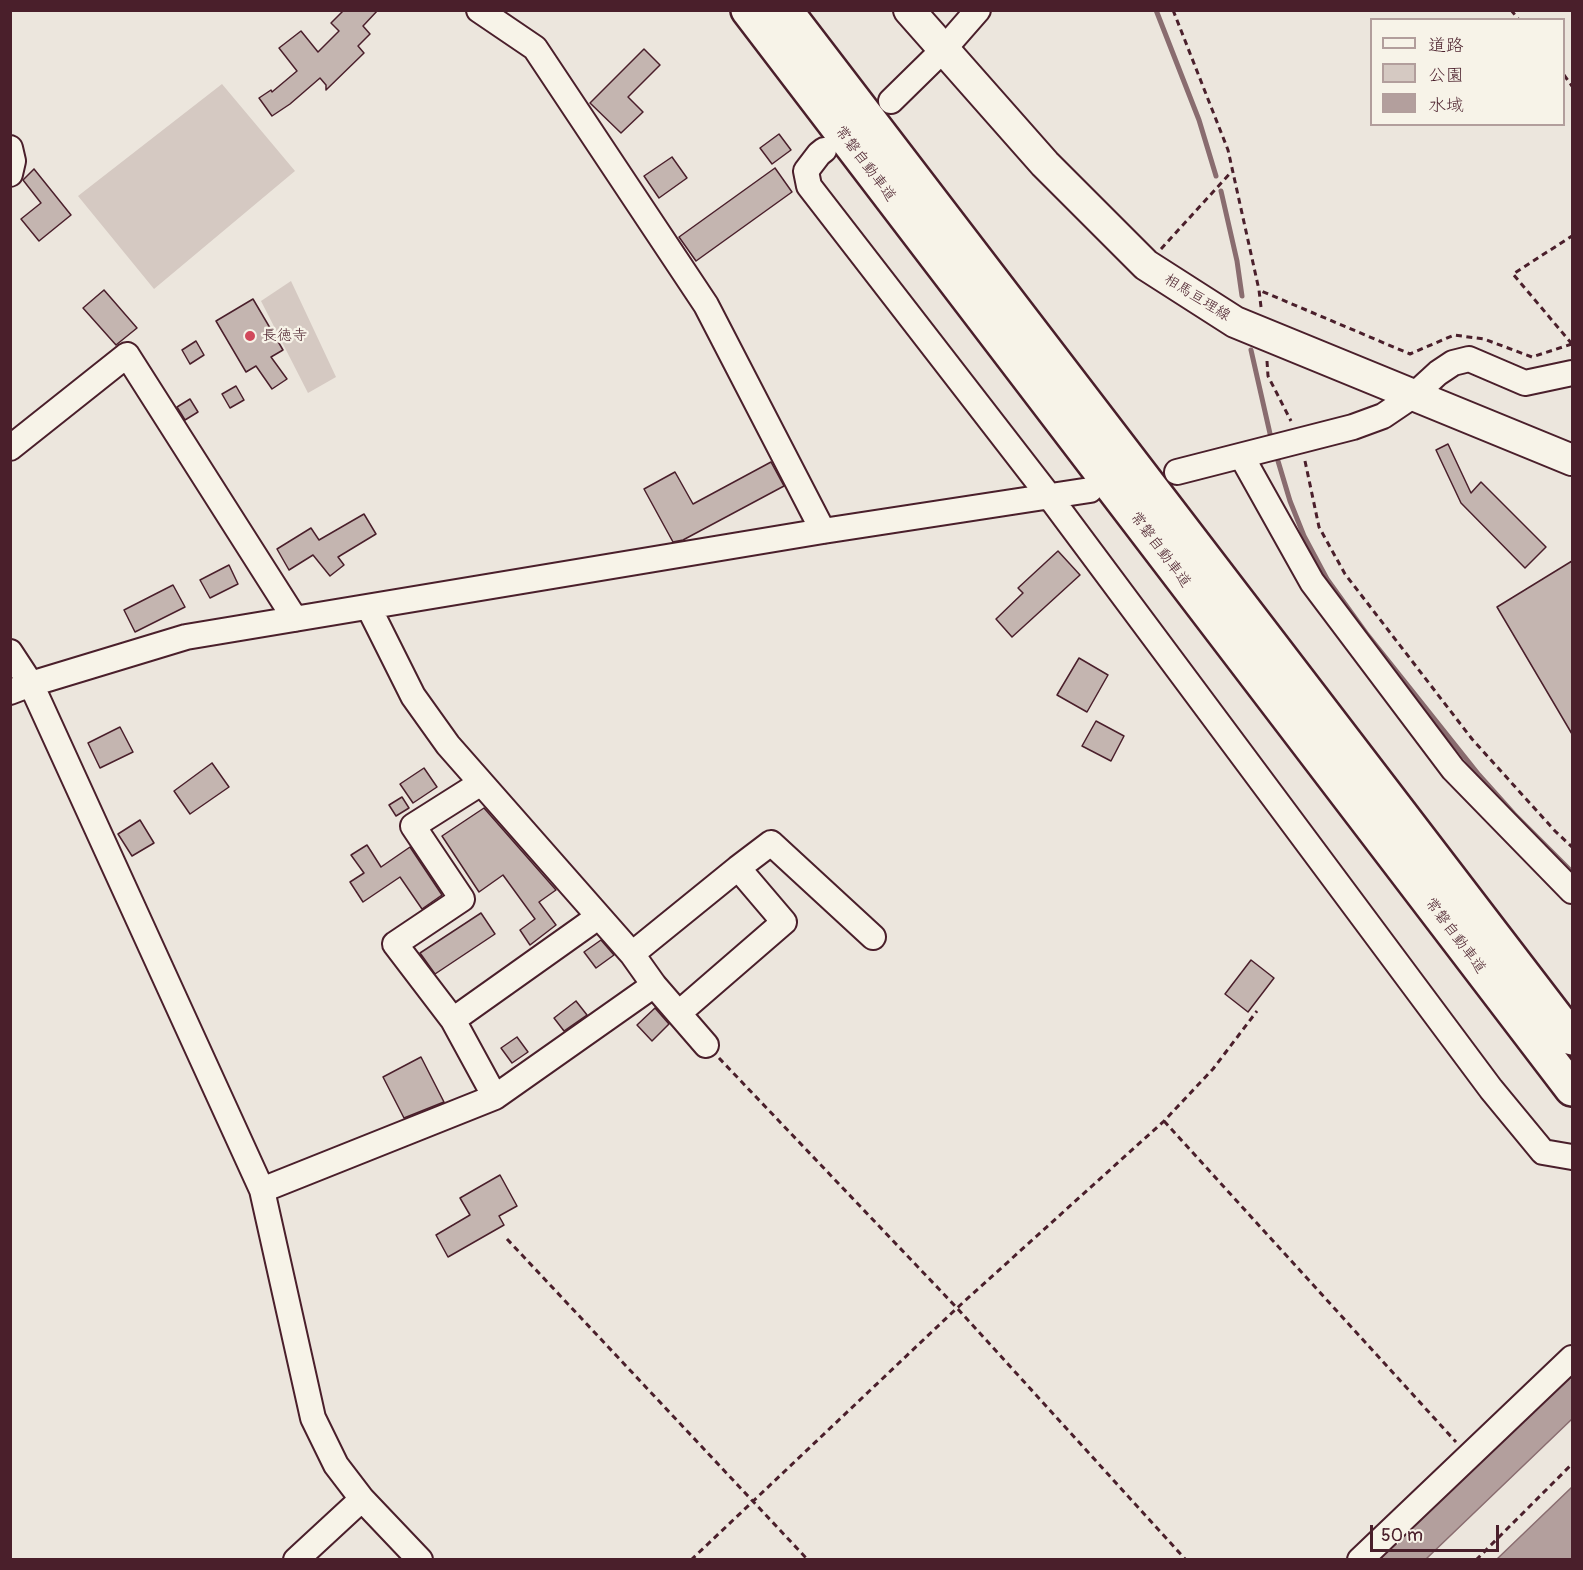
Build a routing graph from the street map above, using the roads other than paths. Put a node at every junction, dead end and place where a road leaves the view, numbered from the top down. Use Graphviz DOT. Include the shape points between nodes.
graph roads {
  1 [pos="479,10"];
  2 [pos="748,10"];
  3 [pos="785,10"];
  4 [pos="909,10"];
  5 [pos="978,10"];
  6 [pos="943,50"];
  7 [pos="891,101"];
  8 [pos="10,148"];
  9 [pos="824,150"];
  10 [pos="10,174"];
  11 [pos="1572,373"];
  12 [pos="1414,395"];
  13 [pos="10,448"];
  14 [pos="1242,457"];
  15 [pos="1572,460"];
  16 [pos="1177,472"];
  17 [pos="1090,490"];
  18 [pos="1049,496"];
  19 [pos="823,531"];
  20 [pos="369,608"];
  21 [pos="295,620"];
  22 [pos="10,652"];
  23 [pos="21,688"];
  24 [pos="481,783"];
  25 [pos="738,868"];
  26 [pos="1572,891"];
  27 [pos="598,917"];
  28 [pos="873,936"];
  29 [pos="632,954"];
  30 [pos="654,985"];
  31 [pos="680,1012"];
  32 [pos="453,1020"];
  33 [pos="1572,1038"];
  34 [pos="706,1045"];
  35 [pos="1572,1089"];
  36 [pos="495,1097"];
  37 [pos="1572,1157"];
  38 [pos="262,1190"];
  39 [pos="1572,1358"];
  40 [pos="362,1499"];
  41 [pos="296,1560"];
  42 [pos="420,1560"];
  43 [pos="1360,1560"];
  1 -- 19 [label="street" via="535,48 693,285"];
  2 -- 35 [label="highway, 常磐自動車道"];
  3 -- 33 [label="highway, 常磐自動車道"];
  4 -- 6 [label="main road, 相馬亘理線"];
  5 -- 6 [label="street"];
  6 -- 7 [label="street"];
  6 -- 12 [label="main road, 相馬亘理線" via="1045,164 1146,266 1235,322"];
  8 -- 10 [label="street"];
  9 -- 18 [label="street" via="806,171 810,186"];
  11 -- 12 [label="street" via="1526,383 1469,359 1453,363"];
  12 -- 14 [label="street" via="1383,416 1353,427"];
  12 -- 15 [label="main road, 相馬亘理線"];
  13 -- 21 [label="street" via="127,355"];
  14 -- 16 [label="street"];
  14 -- 26 [label="street" via="1312,582 1453,769"];
  17 -- 18 [label="street"];
  18 -- 19 [label="street"];
  18 -- 37 [label="street" via="1491,1089 1543,1152"];
  19 -- 20 [label="street"];
  20 -- 21 [label="street"];
  20 -- 24 [label="street" via="413,696"];
  21 -- 23 [label="street" via="186,637"];
  22 -- 23 [label="street"];
  23 -- 38 [label="street"];
  24 -- 27 [label="street"];
  24 -- 32 [label="street" via="413,826 462,899 395,944"];
  25 -- 28 [label="street" via="771,843"];
  25 -- 29 [label="street"];
  25 -- 31 [label="street" via="784,922"];
  27 -- 29 [label="street"];
  27 -- 32 [label="street"];
  29 -- 30 [label="street"];
  30 -- 31 [label="street"];
  30 -- 36 [label="street"];
  31 -- 34 [label="street"];
  32 -- 36 [label="street"];
  36 -- 38 [label="street"];
  38 -- 40 [label="street" via="314,1418 336,1465"];
  39 -- 43 [label="street"];
  40 -- 41 [label="street"];
  40 -- 42 [label="street"];
}
